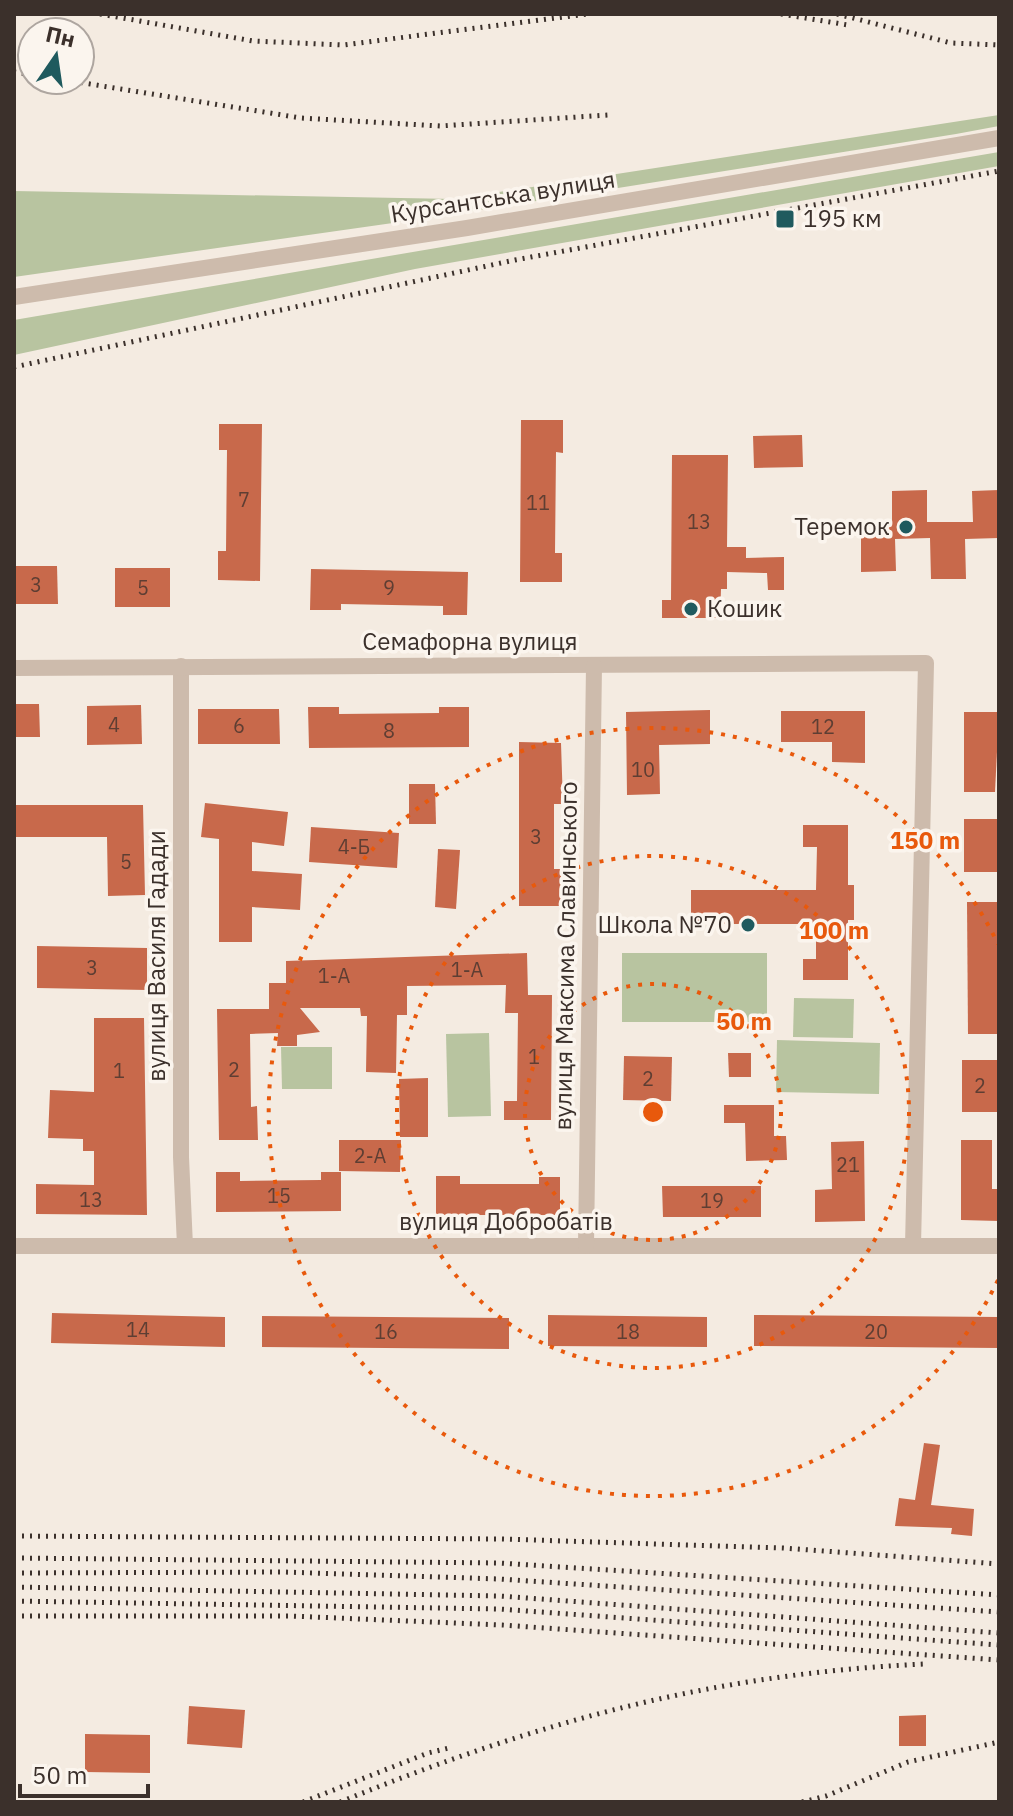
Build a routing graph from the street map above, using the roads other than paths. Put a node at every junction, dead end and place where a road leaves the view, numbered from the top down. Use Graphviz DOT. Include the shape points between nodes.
graph roads {
  1 [pos="999,138"];
  2 [pos="14,297"];
  3 [pos="181,666"];
  4 [pos="594,666"];
  5 [pos="14,668"];
  6 [pos="14,1246"];
  7 [pos="185,1246"];
  8 [pos="586,1246"];
  9 [pos="913,1246"];
  10 [pos="999,1246"];
  1 -- 2 [label="street, Курсантська вулиця" via="467,228"];
  3 -- 4 [label="street, Семафорна вулиця"];
  3 -- 5 [label="street, Семафорна вулиця"];
  3 -- 7 [label="street, вулиця Василя Гадади"];
  4 -- 8 [label="street, вулиця Максима Славинського"];
  4 -- 9 [label="street, Семафорна вулиця" via="926,663"];
  6 -- 7 [label="street, вулиця Добробатів"];
  7 -- 8 [label="street, вулиця Добробатів"];
  8 -- 9 [label="street, вулиця Добробатів"];
  9 -- 10 [label="street, вулиця Добробатів"];
}
